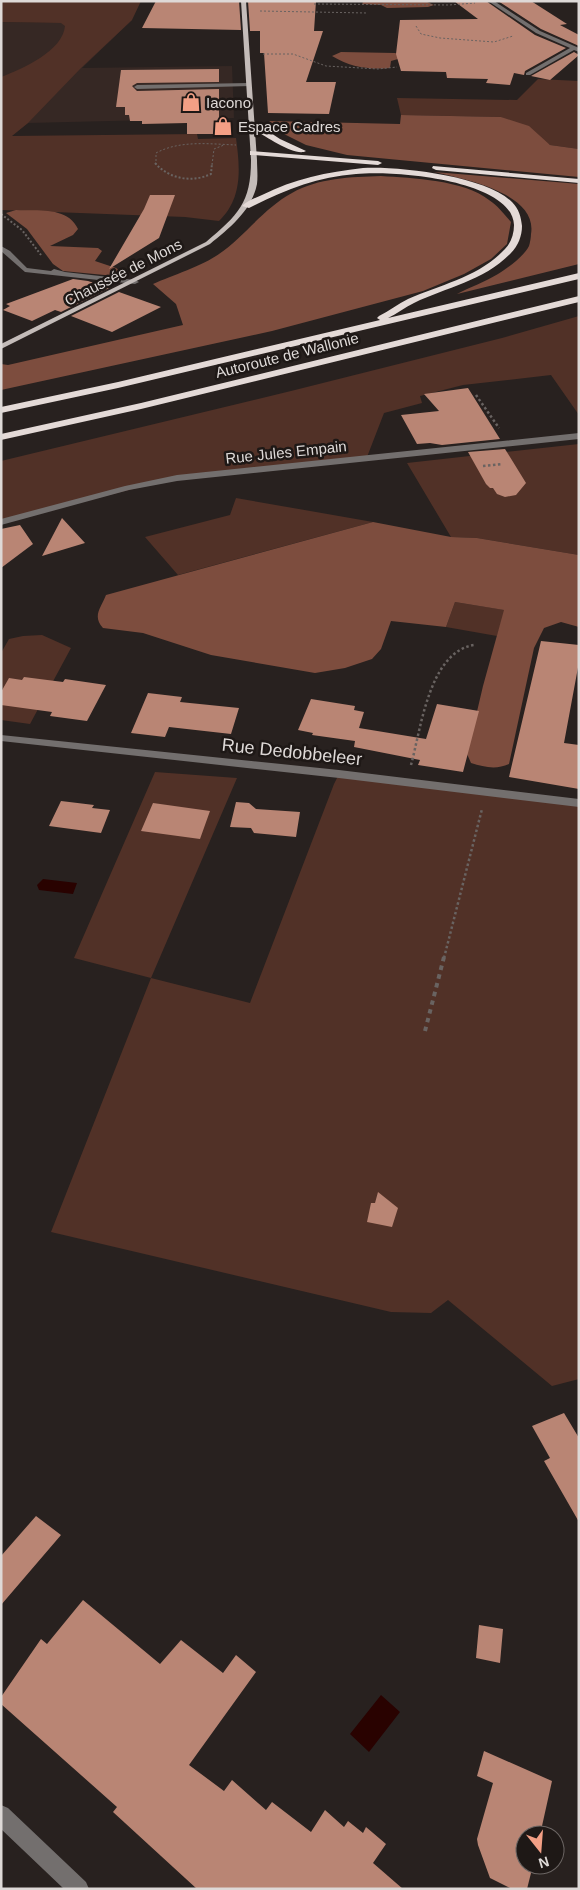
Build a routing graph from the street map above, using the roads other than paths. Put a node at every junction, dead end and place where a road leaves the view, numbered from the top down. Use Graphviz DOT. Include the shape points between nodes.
graph roads {
  1 [pos="243,1"];
  2 [pos="490,2"];
  3 [pos="576,49"];
  4 [pos="528,74"];
  5 [pos="248,85"];
  6 [pos="136,87"];
  7 [pos="251,124"];
  8 [pos="253,152"];
  9 [pos="327,158"];
  10 [pos="380,170"];
  11 [pos="579,181"];
  12 [pos="246,206"];
  13 [pos="1,248"];
  14 [pos="54,271"];
  15 [pos="64,274"];
  16 [pos="579,276"];
  17 [pos="135,282"];
  18 [pos="579,300"];
  19 [pos="368,327"];
  20 [pos="1,347"];
  21 [pos="1,410"];
  22 [pos="579,436"];
  23 [pos="1,437"];
  24 [pos="1,522"];
  25 [pos="1,738"];
  26 [pos="579,803"];
  27 [pos="1,1815"];
  28 [pos="79,1889"];
  1 -- 5 [label="main road"];
  2 -- 3 [label="street" via="541,33"];
  3 -- 4 [label="street"];
  5 -- 6 [label="street"];
  5 -- 7 [label="main road"];
  7 -- 8 [label="main road"];
  7 -- 9 [label="highway" via="291,148"];
  8 -- 9 [label="highway"];
  8 -- 10 [label="highway"];
  8 -- 12 [label="main road" via="254,183"];
  9 -- 11 [label="highway"];
  10 -- 12 [label="highway" via="304,180"];
  10 -- 19 [label="highway" via="442,177 486,189 513,207 519,222 515,241 509,250 487,269 411,302"];
  12 -- 17 [label="main road, Chaussée de Mons" via="208,243"];
  13 -- 15 [label="street" via="25,270"];
  14 -- 15 [label="street"];
  15 -- 17 [label="street"];
  16 -- 19 [label="highway, Autoroute de Wallonie"];
  17 -- 20 [label="main road, Chaussée de Mons"];
  18 -- 23 [label="highway, Autoroute de Wallonie"];
  19 -- 21 [label="highway, Autoroute de Wallonie"];
  22 -- 24 [label="street, Rue Jules Empain" via="177,478"];
  25 -- 26 [label="street, Rue Dedobbeleer"];
  27 -- 28 [label="street"];
}
